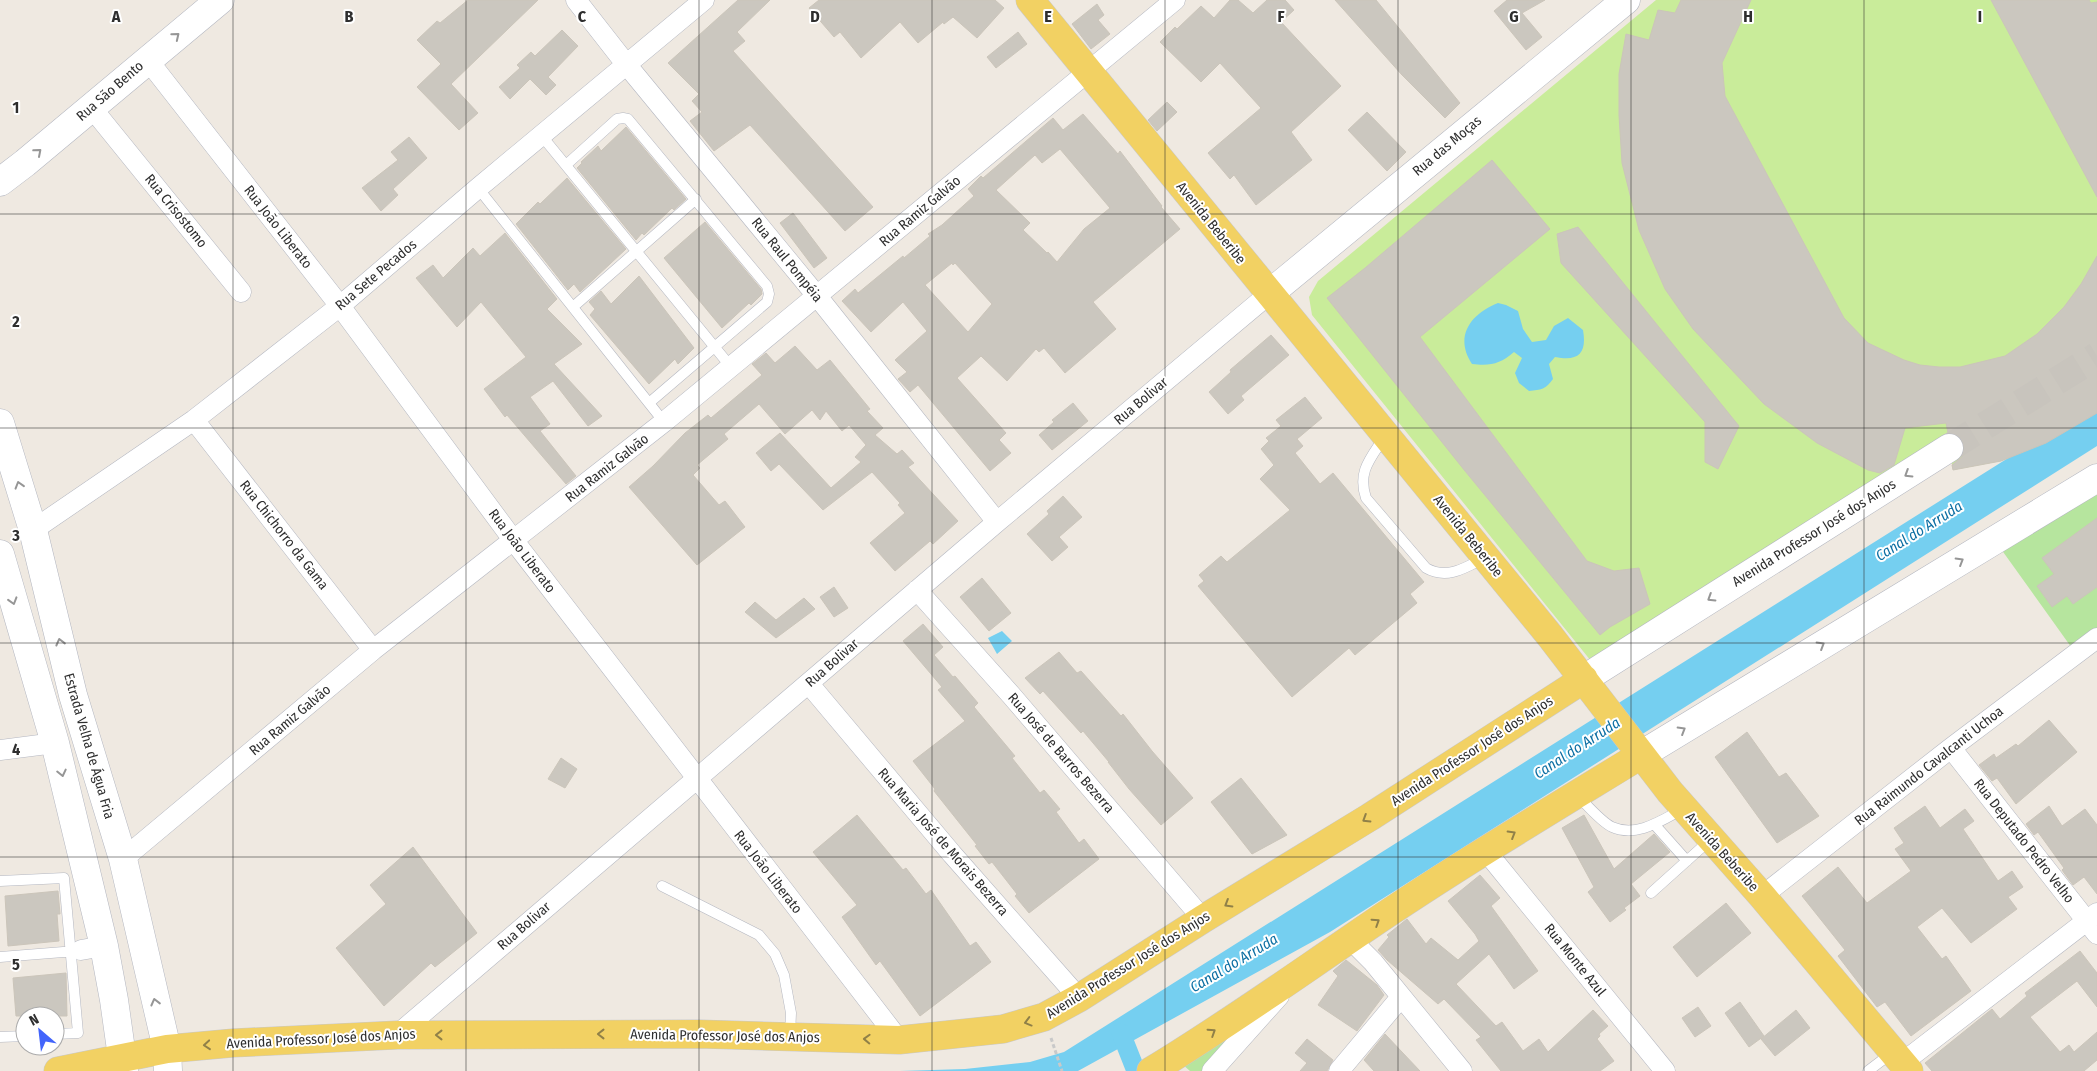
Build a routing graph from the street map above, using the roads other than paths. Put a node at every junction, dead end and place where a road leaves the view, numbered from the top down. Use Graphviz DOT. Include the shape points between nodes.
graph roads {
  1 [pos="220,0"];
  2 [pos="576,0"];
  3 [pos="704,0"];
  4 [pos="1030,0"];
  5 [pos="1175,0"];
  6 [pos="1614,4"];
  7 [pos="147,59"];
  8 [pos="626,64"];
  9 [pos="1088,73"];
  10 [pos="91,107"];
  11 [pos="541,136"];
  12 [pos="566,165"];
  13 [pos="0,182"];
  14 [pos="478,188"];
  15 [pos="696,199"];
  16 [pos="636,251"];
  17 [pos="242,292"];
  18 [pos="1269,294"];
  19 [pos="817,296"];
  20 [pos="340,306"];
  21 [pos="573,307"];
  22 [pos="714,347"];
  23 [pos="731,367"];
  24 [pos="649,403"];
  25 [pos="194,420"];
  26 [pos="664,422"];
  27 [pos="0,423"];
  28 [pos="1386,436"];
  29 [pos="1949,448"];
  30 [pos="2097,478"];
  31 [pos="997,522"];
  32 [pos="33,530"];
  33 [pos="514,541"];
  34 [pos="1485,558"];
  35 [pos="1,565"];
  36 [pos="917,590"];
  37 [pos="2097,638"];
  38 [pos="373,650"];
  39 [pos="809,684"];
  40 [pos="1591,689"];
  41 [pos="55,743"];
  42 [pos="1951,748"];
  43 [pos="1636,749"];
  44 [pos="0,750"];
  45 [pos="696,778"];
  46 [pos="1576,795"];
  47 [pos="1684,809"];
  48 [pos="1654,824"];
  49 [pos="1711,839"];
  50 [pos="1485,850"];
  51 [pos="123,859"];
  52 [pos="1687,861"];
  53 [pos="0,881"];
  54 [pos="662,886"];
  55 [pos="1651,893"];
  56 [pos="1762,896"];
  57 [pos="1203,919"];
  58 [pos="2094,923"];
  59 [pos="1350,939"];
  60 [pos="85,950"];
  61 [pos="0,957"];
  62 [pos="1294,979"];
  63 [pos="1401,997"];
  64 [pos="1079,998"];
  65 [pos="65,1034"];
  66 [pos="397,1034"];
  67 [pos="15,1036"];
  68 [pos="790,1036"];
  69 [pos="0,1037"];
  70 [pos="899,1040"];
  71 [pos="167,1060"];
  72 [pos="1901,1062"];
  73 [pos="123,1064"];
  74 [pos="1167,1066"];
  75 [pos="58,1071"];
  76 [pos="1212,1071"];
  77 [pos="1339,1071"];
  78 [pos="1462,1071"];
  79 [pos="1665,1071"];
  80 [pos="1868,1071"];
  7 -- 1 [label="main road, Rua São Bento, one-way"];
  2 -- 8 [label="street, Rua Raul Pompéia"];
  3 -- 8 [label="street, Rua Sete Pecados"];
  4 -- 9 [label="main road, Avenida Beberibe"];
  5 -- 9 [label="street, Rua Ramiz Galvão"];
  6 -- 18 [label="main road, Rua das Moças"];
  7 -- 10 [label="main road, Rua São Bento"];
  7 -- 20 [label="street, Rua João Liberato"];
  8 -- 11 [label="street, Rua Sete Pecados"];
  8 -- 19 [label="street, Rua Raul Pompéia"];
  9 -- 18 [label="main road, Avenida Beberibe"];
  9 -- 19 [label="street, Rua Ramiz Galvão"];
  13 -- 10 [label="main road, Rua São Bento, one-way"];
  10 -- 17 [label="street, Rua Crisostomo"];
  11 -- 12 [label="lane"];
  11 -- 14 [label="street, Rua Sete Pecados"];
  12 -- 15 [label="lane" via="617,119 628,119"];
  12 -- 16 [label="lane"];
  14 -- 20 [label="street, Rua Sete Pecados"];
  14 -- 21 [label="lane"];
  15 -- 16 [label="lane"];
  15 -- 22 [label="lane" via="767,286 768,294 767,302"];
  16 -- 21 [label="lane"];
  16 -- 22 [label="lane"];
  18 -- 28 [label="main road, Avenida Beberibe"];
  18 -- 31 [label="street, Rua Bolivar"];
  19 -- 23 [label="street, Rua Ramiz Galvão"];
  19 -- 31 [label="street, Rua Raul Pompéia"];
  20 -- 25 [label="street, Rua Sete Pecados"];
  20 -- 33 [label="street, Rua João Liberato"];
  21 -- 24 [label="lane"];
  22 -- 23 [label="lane"];
  22 -- 24 [label="lane"];
  23 -- 26 [label="street, Rua Ramiz Galvão"];
  24 -- 26 [label="lane"];
  25 -- 32 [label="street, Rua Sete Pecados"];
  25 -- 38 [label="street, Rua Chichorro da Gama"];
  26 -- 33 [label="street, Rua Ramiz Galvão"];
  32 -- 27 [label="main road, Estrada Velha de Água Fria, one-way"];
  28 -- 34 [label="main road, Avenida Beberibe"];
  28 -- 34 [label="lane" via="1362,475 1366,498 1426,568 1444,574"];
  29 -- 40 [label="main road, Avenida Professor José dos Anjos, one-way"];
  43 -- 30 [label="main road, one-way"];
  31 -- 36 [label="street, Rua Bolivar"];
  51 -- 32 [label="main road, Estrada Velha de Água Fria, one-way" via="73,695"];
  33 -- 38 [label="street, Rua Ramiz Galvão"];
  33 -- 45 [label="street, Rua João Liberato"];
  34 -- 40 [label="main road, Avenida Beberibe"];
  35 -- 41 [label="main road, one-way"];
  36 -- 39 [label="street, Rua Bolivar"];
  36 -- 57 [label="street, Rua José de Barros Bezerra" via="1018,702"];
  37 -- 42 [label="street, Rua Raimundo Cavalcanti Uchoa"];
  38 -- 51 [label="street, Rua Ramiz Galvão"];
  39 -- 45 [label="street, Rua Bolivar"];
  39 -- 64 [label="street, Rua Maria José de Morais Bezerra"];
  40 -- 43 [label="main road, Avenida Beberibe"];
  40 -- 57 [label="main road, Avenida Professor José dos Anjos, one-way" via="1370,817"];
  41 -- 44 [label="street"];
  41 -- 60 [label="main road, one-way"];
  42 -- 56 [label="street, Rua Raimundo Cavalcanti Uchoa"];
  42 -- 58 [label="street, Rua Deputado Pedro Velho"];
  43 -- 46 [label="main road"];
  43 -- 47 [label="main road, Avenida Beberibe"];
  45 -- 66 [label="street, Rua Bolivar"];
  45 -- 70 [label="street, Rua João Liberato"];
  46 -- 48 [label="lane" via="1611,826 1627,831"];
  50 -- 46 [label="main road, one-way"];
  47 -- 48 [label="lane"];
  47 -- 49 [label="main road, Avenida Beberibe"];
  48 -- 52 [label="lane"];
  49 -- 52 [label="lane"];
  49 -- 56 [label="main road, Avenida Beberibe"];
  59 -- 50 [label="main road, one-way"];
  50 -- 79 [label="street, Rua Monte Azul"];
  71 -- 51 [label="main road, Estrada Velha de Água Fria, one-way"];
  52 -- 55 [label="lane"];
  53 -- 60 [label="lane" via="64,878"];
  54 -- 68 [label="lane" via="759,934 775,954 784,975 791,1013"];
  56 -- 72 [label="main road, Avenida Beberibe"];
  57 -- 64 [label="main road, Avenida Professor José dos Anjos"];
  58 -- 72 [label="street"];
  59 -- 62 [label="main road"];
  59 -- 63 [label="street"];
  60 -- 61 [label="lane"];
  60 -- 65 [label="lane" via="78,1033"];
  60 -- 73 [label="main road"];
  74 -- 62 [label="main road, one-way"];
  62 -- 76 [label="street"];
  63 -- 77 [label="street"];
  63 -- 78 [label="street"];
  64 -- 70 [label="main road, Avenida Professor José dos Anjos, one-way" via="1044,1017 1003,1029"];
  68 -- 66 [label="main road, Avenida Professor José dos Anjos, one-way"];
  66 -- 71 [label="main road, Avenida Professor José dos Anjos, one-way" via="233,1043"];
  67 -- 69 [label="lane"];
  70 -- 68 [label="main road, Avenida Professor José dos Anjos, one-way"];
  71 -- 73 [label="main road, Avenida Professor José dos Anjos"];
  72 -- 80 [label="lane"];
  73 -- 75 [label="main road, Avenida Professor José dos Anjos"];
}
